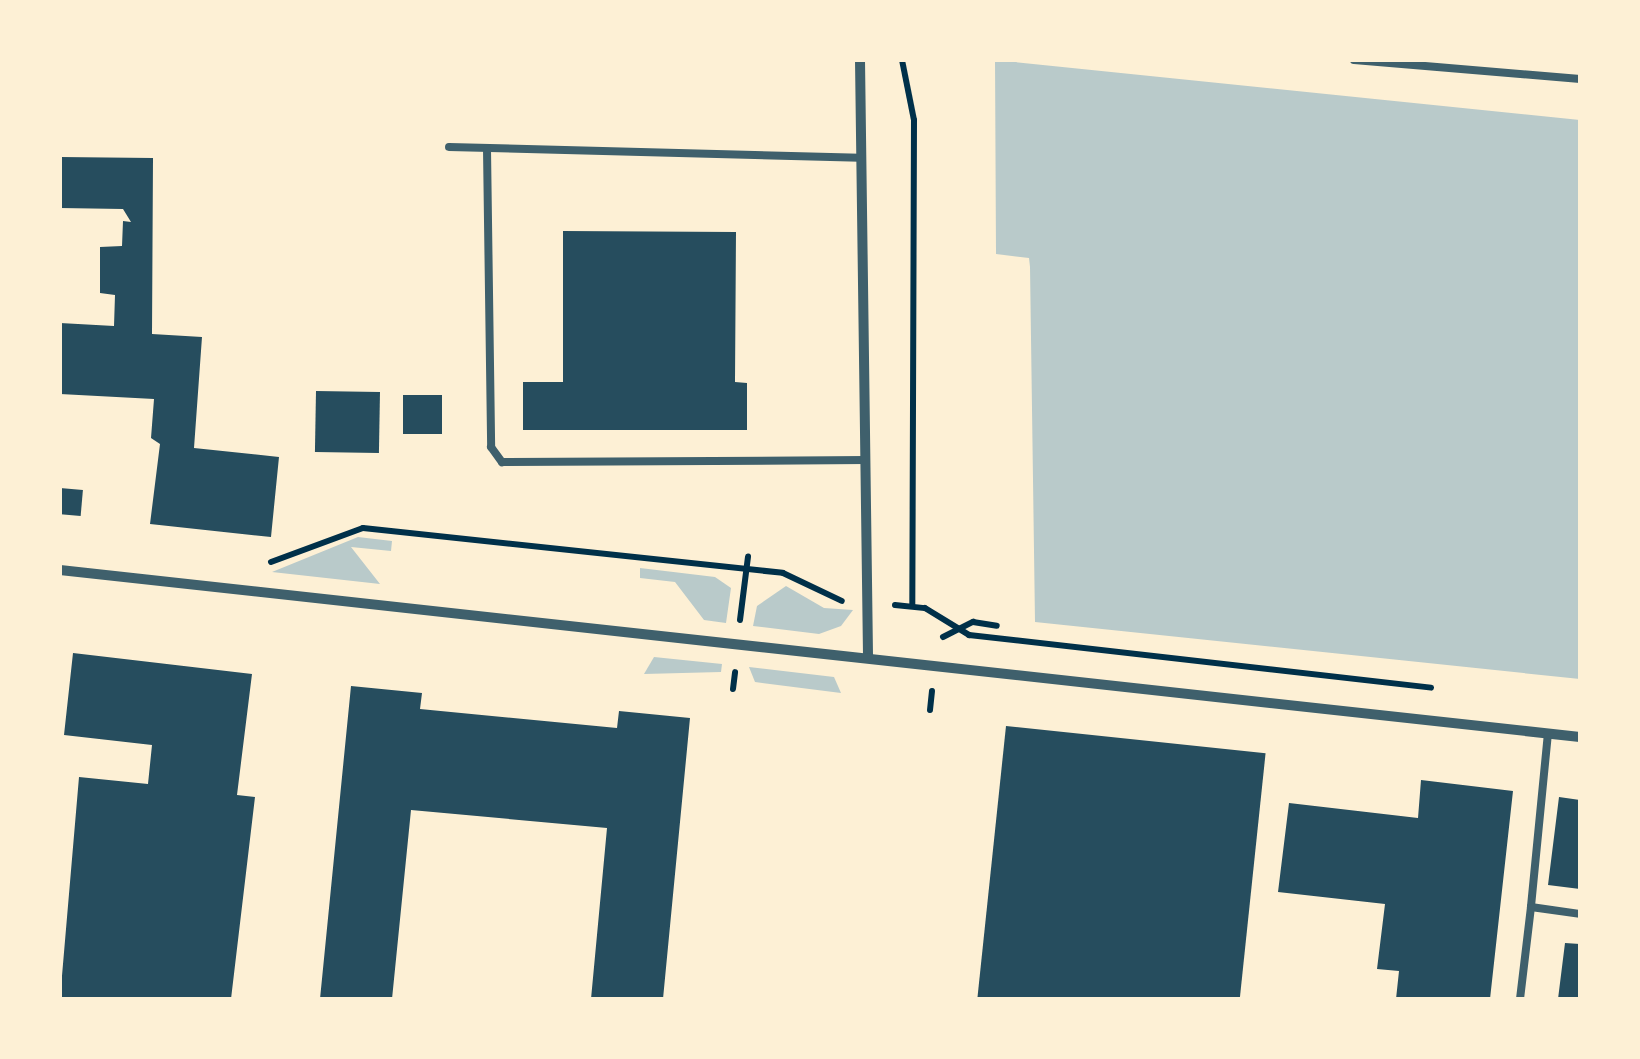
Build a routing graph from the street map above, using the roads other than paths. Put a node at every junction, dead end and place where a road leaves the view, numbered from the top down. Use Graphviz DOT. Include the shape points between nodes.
graph roads {
  1 [pos="860,60"];
  2 [pos="1354,60"];
  3 [pos="1580,80"];
  4 [pos="450,148"];
  5 [pos="487,149"];
  6 [pos="860,158"];
  7 [pos="868,460"];
  8 [pos="60,570"];
  9 [pos="868,658"];
  10 [pos="1548,733"];
  11 [pos="1580,737"];
  12 [pos="1531,907"];
  13 [pos="1580,914"];
  14 [pos="1520,999"];
  1 -- 6 [label="street"];
  2 -- 3 [label="lane"];
  4 -- 5 [label="lane"];
  5 -- 6 [label="lane"];
  5 -- 7 [label="lane" via="491,448 502,462"];
  6 -- 7 [label="street"];
  7 -- 9 [label="street"];
  8 -- 9 [label="street"];
  9 -- 10 [label="street"];
  10 -- 11 [label="street"];
  10 -- 12 [label="lane"];
  12 -- 13 [label="lane"];
  12 -- 14 [label="lane"];
}
